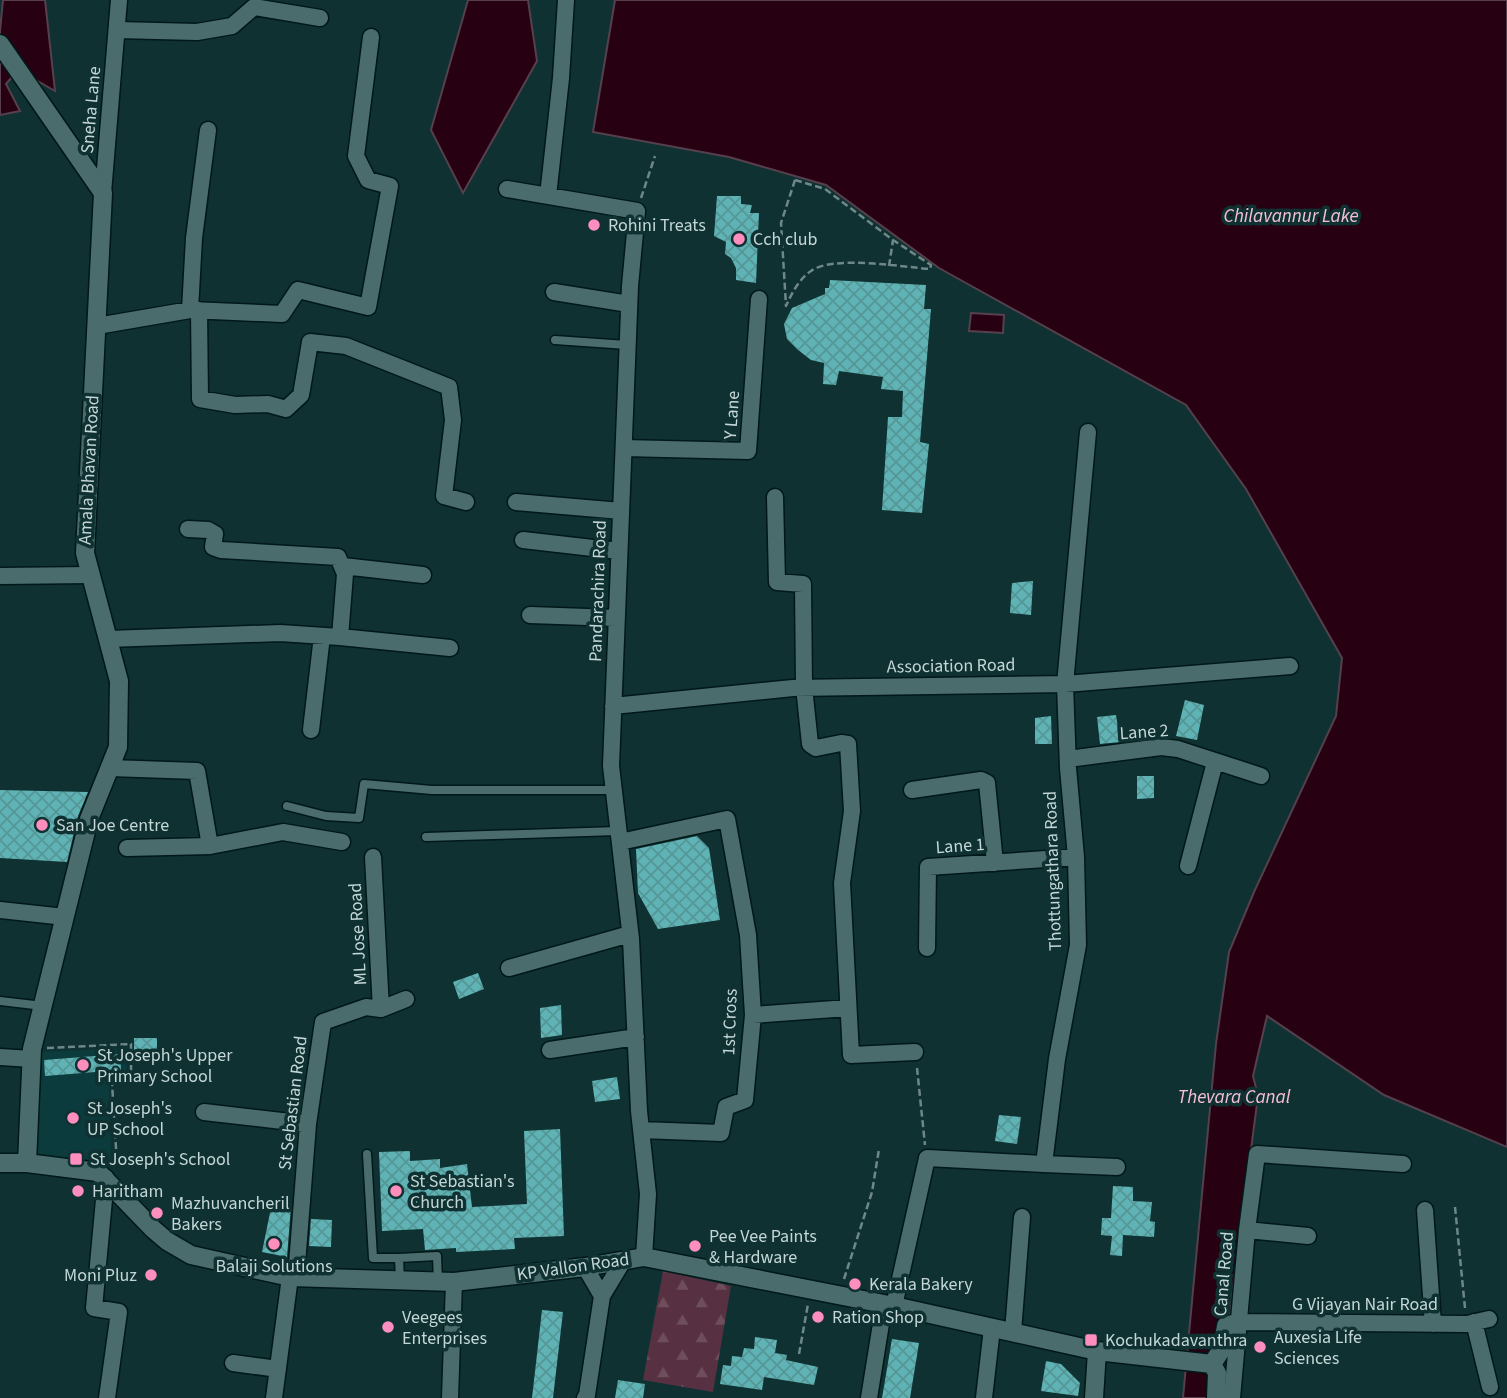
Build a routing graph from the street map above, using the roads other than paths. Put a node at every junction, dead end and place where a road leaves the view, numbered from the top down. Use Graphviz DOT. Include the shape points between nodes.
graph roads {
  1 [pos="119,0"];
  2 [pos="566,0"];
  3 [pos="320,18"];
  4 [pos="117,30"];
  5 [pos="371,37"];
  6 [pos="0,44"];
  7 [pos="208,130"];
  8 [pos="507,189"];
  9 [pos="103,193"];
  10 [pos="548,196"];
  11 [pos="554,292"];
  12 [pos="759,299"];
  13 [pos="629,304"];
  14 [pos="194,310"];
  15 [pos="97,326"];
  16 [pos="555,340"];
  17 [pos="627,345"];
  18 [pos="1088,432"];
  19 [pos="624,448"];
  20 [pos="775,497"];
  21 [pos="466,502"];
  22 [pos="516,502"];
  23 [pos="621,511"];
  24 [pos="188,529"];
  25 [pos="523,540"];
  26 [pos="619,551"];
  27 [pos="343,566"];
  28 [pos="91,575"];
  29 [pos="423,575"];
  30 [pos="0,576"];
  31 [pos="530,615"];
  32 [pos="616,618"];
  33 [pos="322,636"];
  34 [pos="340,637"];
  35 [pos="108,639"];
  36 [pos="450,648"];
  37 [pos="1290,666"];
  38 [pos="1065,684"];
  39 [pos="804,687"];
  40 [pos="613,706"];
  41 [pos="311,730"];
  42 [pos="1068,759"];
  43 [pos="1215,762"];
  44 [pos="110,768"];
  45 [pos="1261,776"];
  46 [pos="614,790"];
  47 [pos="912,790"];
  48 [pos="287,806"];
  49 [pos="619,836"];
  50 [pos="426,837"];
  51 [pos="342,842"];
  52 [pos="210,846"];
  53 [pos="127,848"];
  54 [pos="1076,856"];
  55 [pos="373,857"];
  56 [pos="995,863"];
  57 [pos="1188,866"];
  58 [pos="0,910"];
  59 [pos="65,917"];
  60 [pos="630,934"];
  61 [pos="927,948"];
  62 [pos="509,968"];
  63 [pos="406,999"];
  64 [pos="0,1001"];
  65 [pos="43,1006"];
  66 [pos="848,1008"];
  67 [pos="382,1009"];
  68 [pos="752,1015"];
  69 [pos="636,1037"];
  70 [pos="550,1050"];
  71 [pos="915,1052"];
  72 [pos="32,1054"];
  73 [pos="0,1056"];
  74 [pos="204,1111"];
  75 [pos="308,1124"];
  76 [pos="641,1130"];
  77 [pos="367,1154"];
  78 [pos="0,1163"];
  79 [pos="27,1163"];
  80 [pos="1044,1164"];
  81 [pos="1403,1164"];
  82 [pos="1117,1167"];
  83 [pos="107,1171"];
  84 [pos="1425,1210"];
  85 [pos="1022,1217"];
  86 [pos="1247,1230"];
  87 [pos="1308,1236"];
  88 [pos="645,1257"];
  89 [pos="399,1258"];
  90 [pos="623,1261"];
  91 [pos="585,1267"];
  92 [pos="293,1277"];
  93 [pos="400,1282"];
  94 [pos="446,1282"];
  95 [pos="601,1296"];
  96 [pos="889,1306"];
  97 [pos="1240,1322"];
  98 [pos="1433,1324"];
  99 [pos="992,1328"];
  100 [pos="1013,1332"];
  101 [pos="1097,1351"];
  102 [pos="233,1363"];
  103 [pos="1212,1364"];
  104 [pos="278,1368"];
  105 [pos="1490,1387"];
  106 [pos="107,1398"];
  107 [pos="274,1398"];
  108 [pos="450,1398"];
  109 [pos="584,1398"];
  110 [pos="869,1398"];
  111 [pos="984,1398"];
  112 [pos="1094,1398"];
  113 [pos="1216,1398"];
  114 [pos="1232,1398"];
  1 -- 4 [label="street, Sneha Lane"];
  2 -- 10 [label="street"];
  3 -- 4 [label="street" via="254,7 232,26 197,33"];
  4 -- 9 [label="street, Sneha Lane"];
  5 -- 14 [label="street" via="356,156 368,180 390,186 368,307 298,290 282,314"];
  6 -- 9 [label="street"];
  7 -- 14 [label="street" via="194,238"];
  8 -- 10 [label="street"];
  9 -- 15 [label="street, Amala Bhavan Road"];
  10 -- 13 [label="street, Pandarachira Road" via="637,211"];
  11 -- 13 [label="street"];
  12 -- 19 [label="street, Y Lane" via="748,451"];
  13 -- 17 [label="street, Pandarachira Road"];
  14 -- 15 [label="street"];
  14 -- 21 [label="street" via="200,399 286,408 300,396 310,342 346,346 449,387 453,420 444,496"];
  15 -- 28 [label="street, Amala Bhavan Road" via="85,553"];
  16 -- 17 [label="lane"];
  17 -- 19 [label="street, Pandarachira Road"];
  18 -- 38 [label="street, Thottungathara Road"];
  19 -- 23 [label="street, Pandarachira Road"];
  20 -- 39 [label="street" via="778,582 803,584"];
  22 -- 23 [label="street"];
  23 -- 26 [label="street, Pandarachira Road"];
  24 -- 27 [label="street" via="215,534 213,547 221,550 338,557"];
  25 -- 26 [label="street"];
  26 -- 32 [label="street, Pandarachira Road"];
  27 -- 29 [label="street"];
  27 -- 34 [label="street"];
  28 -- 30 [label="street"];
  28 -- 35 [label="street, Amala Bhavan Road"];
  31 -- 32 [label="street"];
  32 -- 40 [label="street, Pandarachira Road"];
  33 -- 34 [label="street"];
  33 -- 35 [label="street" via="280,633"];
  33 -- 41 [label="street"];
  34 -- 36 [label="street"];
  35 -- 44 [label="street, Amala Bhavan Road" via="120,681 118,747"];
  37 -- 38 [label="street, Association Road"];
  38 -- 39 [label="street, Association Road"];
  38 -- 42 [label="street, Thottungathara Road"];
  39 -- 40 [label="street, Association Road"];
  39 -- 66 [label="street" via="810,744 816,748 848,744 852,811 842,883"];
  40 -- 46 [label="street, Pandarachira Road"];
  42 -- 43 [label="street, Lane 2" via="1161,747"];
  42 -- 54 [label="street, Thottungathara Road"];
  43 -- 45 [label="street, Lane 2"];
  43 -- 57 [label="street"];
  44 -- 52 [label="street" via="197,771"];
  44 -- 59 [label="street, Amala Bhavan Road" via="89,819"];
  46 -- 48 [label="lane" via="432,790 364,784 359,818"];
  46 -- 49 [label="street, Pandarachira Road"];
  47 -- 56 [label="street" via="981,780 987,783"];
  49 -- 50 [label="lane"];
  49 -- 60 [label="street, Pandarachira Road"];
  49 -- 68 [label="street, 1st Cross" via="727,820 748,935"];
  51 -- 52 [label="street" via="283,832"];
  52 -- 53 [label="street"];
  54 -- 56 [label="street, Lane 1"];
  54 -- 80 [label="street, Thottungathara Road" via="1078,944"];
  55 -- 67 [label="street, ML Jose Road"];
  56 -- 61 [label="street, Lane 1" via="928,867"];
  58 -- 59 [label="street"];
  59 -- 65 [label="street, Amala Bhavan Road"];
  60 -- 62 [label="street"];
  60 -- 69 [label="street, Pandarachira Road"];
  63 -- 67 [label="street, St Sebastian Road"];
  64 -- 65 [label="lane"];
  65 -- 72 [label="street, Amala Bhavan Road"];
  66 -- 68 [label="street"];
  66 -- 71 [label="street" via="851,1055"];
  67 -- 75 [label="street, St Sebastian Road" via="366,1007 323,1022"];
  68 -- 76 [label="street, 1st Cross" via="745,1100 726,1107 721,1133"];
  69 -- 70 [label="street"];
  69 -- 76 [label="street, Pandarachira Road"];
  72 -- 73 [label="street"];
  72 -- 79 [label="street, Amala Bhavan Road"];
  74 -- 75 [label="street"];
  75 -- 92 [label="street, St Sebastian Road"];
  76 -- 88 [label="street, Pandarachira Road" via="648,1194"];
  77 -- 89 [label="lane" via="373,1258"];
  78 -- 79 [label="street"];
  79 -- 83 [label="street"];
  80 -- 82 [label="street"];
  80 -- 96 [label="street" via="927,1158"];
  81 -- 86 [label="street, Canal Road" via="1257,1154"];
  83 -- 92 [label="street, KP Vallon Road" via="153,1228 191,1255"];
  83 -- 106 [label="street" via="94,1308 119,1312"];
  84 -- 98 [label="street"];
  85 -- 100 [label="street"];
  86 -- 87 [label="street"];
  86 -- 97 [label="street, Canal Road"];
  88 -- 90 [label="street, KP Vallon Road"];
  88 -- 96 [label="street, KP Vallon Road"];
  89 -- 93 [label="lane"];
  89 -- 94 [label="lane" via="438,1256"];
  90 -- 91 [label="street, KP Vallon Road"];
  90 -- 95 [label="street"];
  91 -- 94 [label="street, KP Vallon Road"];
  91 -- 95 [label="street"];
  92 -- 93 [label="street, KP Vallon Road"];
  92 -- 104 [label="street, St Sebastian Road"];
  93 -- 94 [label="street, KP Vallon Road"];
  94 -- 108 [label="street"];
  95 -- 109 [label="street"];
  96 -- 99 [label="street, KP Vallon Road"];
  96 -- 110 [label="street"];
  97 -- 98 [label="street, G Vijayan Nair Road"];
  97 -- 103 [label="street" via="1226,1326 1222,1349"];
  97 -- 114 [label="street, Canal Road"];
  98 -- 105 [label="street, G Vijayan Nair Road" via="1477,1322"];
  99 -- 100 [label="street, KP Vallon Road"];
  99 -- 111 [label="street"];
  100 -- 101 [label="street, KP Vallon Road"];
  101 -- 103 [label="street, KP Vallon Road"];
  101 -- 112 [label="street"];
  102 -- 104 [label="street"];
  103 -- 113 [label="street" via="1217,1373"];
  104 -- 107 [label="street, St Sebastian Road"];
}
